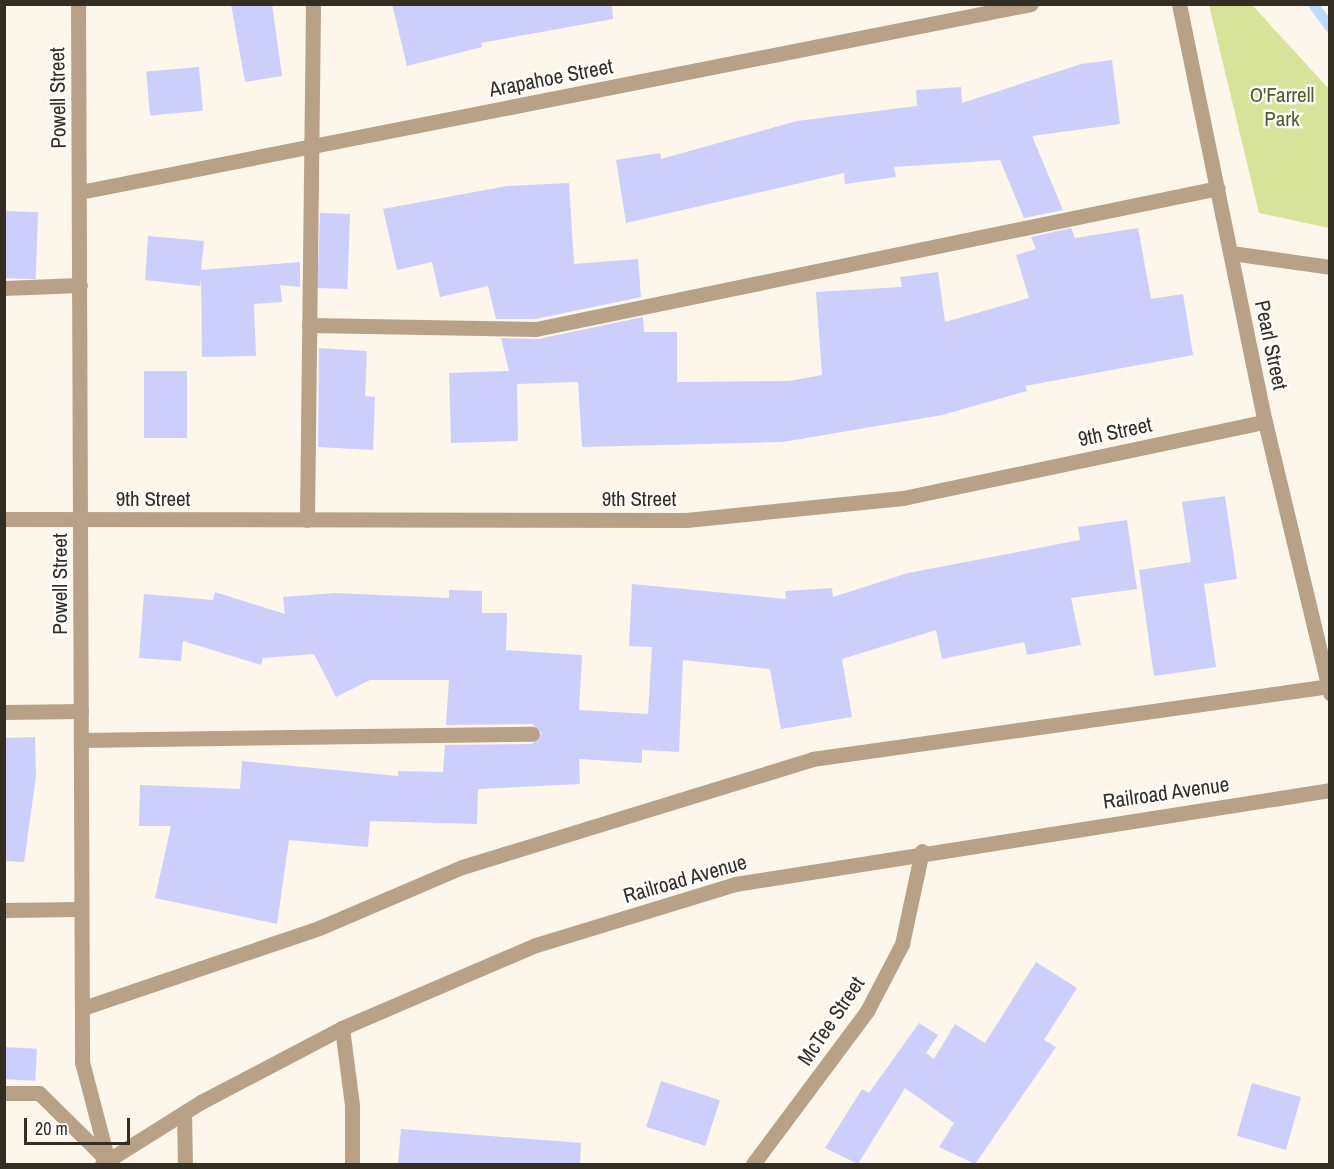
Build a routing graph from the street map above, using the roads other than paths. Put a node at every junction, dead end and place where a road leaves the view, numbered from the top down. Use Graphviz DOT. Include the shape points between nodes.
graph roads {
  1 [pos="78,4"];
  2 [pos="313,4"];
  3 [pos="1031,4"];
  4 [pos="1179,4"];
  5 [pos="310,147"];
  6 [pos="1218,188"];
  7 [pos="80,192"];
  8 [pos="1231,252"];
  9 [pos="1329,267"];
  10 [pos="80,285"];
  11 [pos="4,288"];
  12 [pos="309,325"];
  13 [pos="1265,422"];
  14 [pos="4,519"];
  15 [pos="81,520"];
  16 [pos="307,520"];
  17 [pos="1329,689"];
  18 [pos="81,711"];
  19 [pos="4,712"];
  20 [pos="532,734"];
  21 [pos="81,740"];
  22 [pos="1329,790"];
  23 [pos="922,851"];
  24 [pos="81,909"];
  25 [pos="4,910"];
  26 [pos="83,1008"];
  27 [pos="342,1028"];
  28 [pos="4,1093"];
  29 [pos="184,1113"];
  30 [pos="105,1163"];
  31 [pos="185,1164"];
  32 [pos="352,1164"];
  33 [pos="753,1164"];
  1 -- 7 [label="street, Powell Street"];
  2 -- 5 [label="street"];
  3 -- 5 [label="street, Arapahoe Street"];
  4 -- 6 [label="street, Pearl Street"];
  5 -- 7 [label="street, Arapahoe Street"];
  5 -- 12 [label="street"];
  6 -- 8 [label="street, Pearl Street"];
  6 -- 12 [label="street" via="536,329"];
  7 -- 10 [label="street, Powell Street"];
  8 -- 9 [label="street"];
  8 -- 13 [label="street, Pearl Street"];
  10 -- 11 [label="street"];
  10 -- 15 [label="street, Powell Street"];
  12 -- 16 [label="street"];
  13 -- 16 [label="street, 9th Street" via="892,500 686,520"];
  13 -- 17 [label="street, Pearl Street"];
  14 -- 15 [label="street, 9th Street"];
  15 -- 16 [label="street, 9th Street"];
  15 -- 18 [label="street, Powell Street"];
  17 -- 26 [label="street" via="812,759 462,867 319,928"];
  18 -- 19 [label="street"];
  18 -- 21 [label="street, Powell Street"];
  20 -- 21 [label="street"];
  21 -- 24 [label="street, Powell Street"];
  22 -- 23 [label="street, Railroad Avenue"];
  23 -- 27 [label="street, Railroad Avenue" via="735,884 547,941"];
  23 -- 33 [label="street, McTee Street" via="902,944 867,1011"];
  24 -- 25 [label="street"];
  24 -- 26 [label="street, Powell Street"];
  26 -- 30 [label="street, Powell Street" via="82,1062"];
  27 -- 29 [label="street, Railroad Avenue"];
  27 -- 32 [label="street"];
  28 -- 30 [label="street" via="39,1093"];
  29 -- 30 [label="street, Railroad Avenue"];
  29 -- 31 [label="street"];
}
